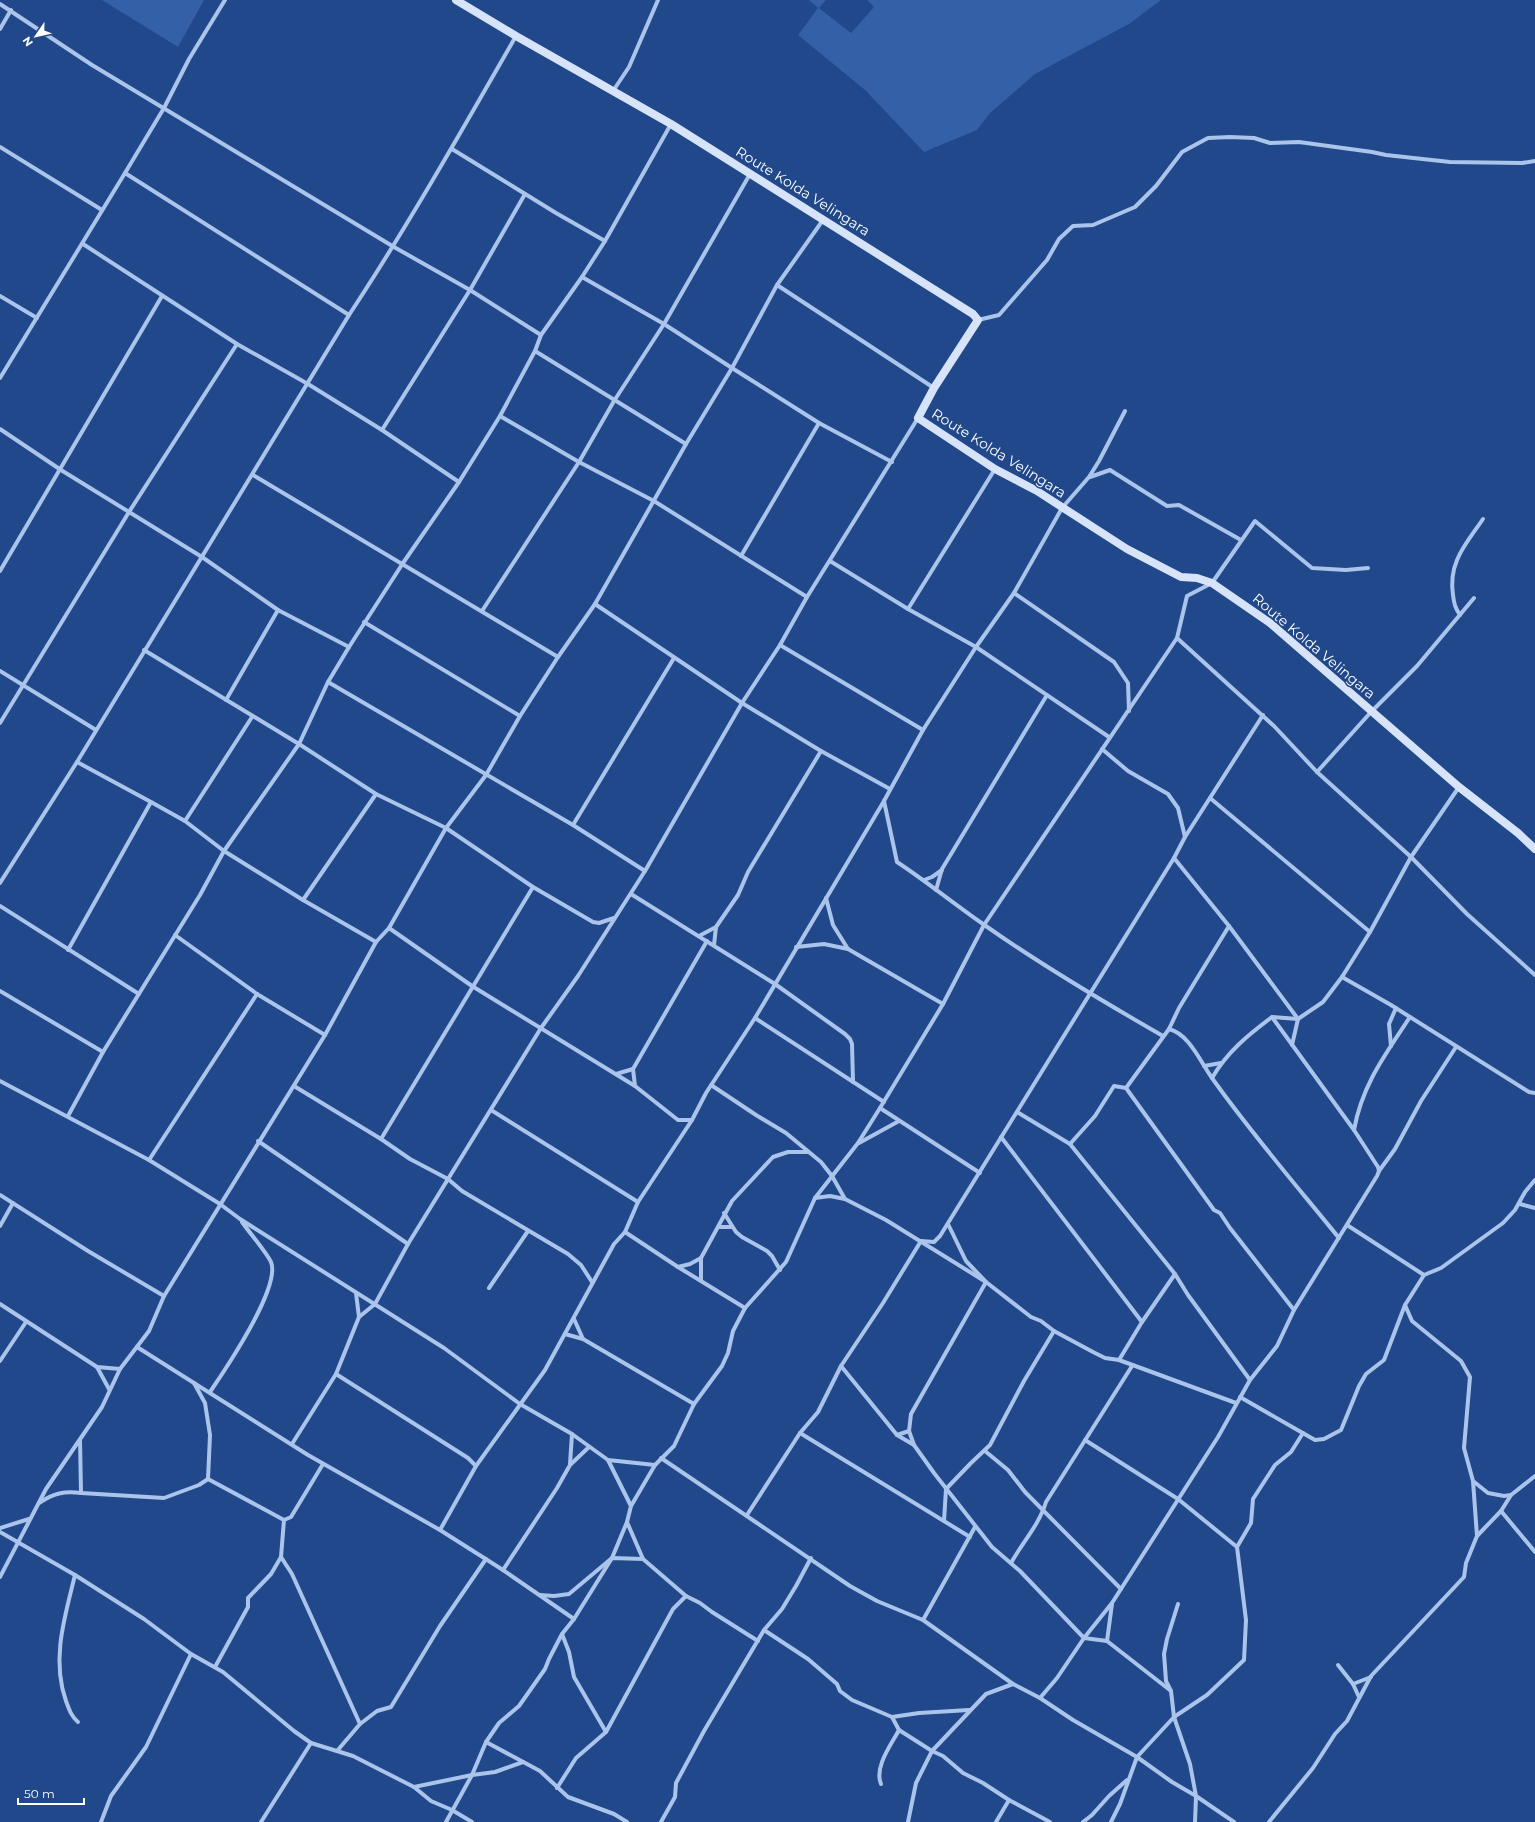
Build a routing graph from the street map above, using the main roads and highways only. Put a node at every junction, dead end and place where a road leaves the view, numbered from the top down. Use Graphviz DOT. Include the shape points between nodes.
graph roads {
  1 [pos="456,0"];
  2 [pos="1535,849"];
  1 -- 2 [label="main road, Route Kolda Velingara" via="671,124 973,314 978,320 934,388 918,418 995,469 1037,491 1158,566 1181,576 1212,583 1270,623 1458,787"];
}
